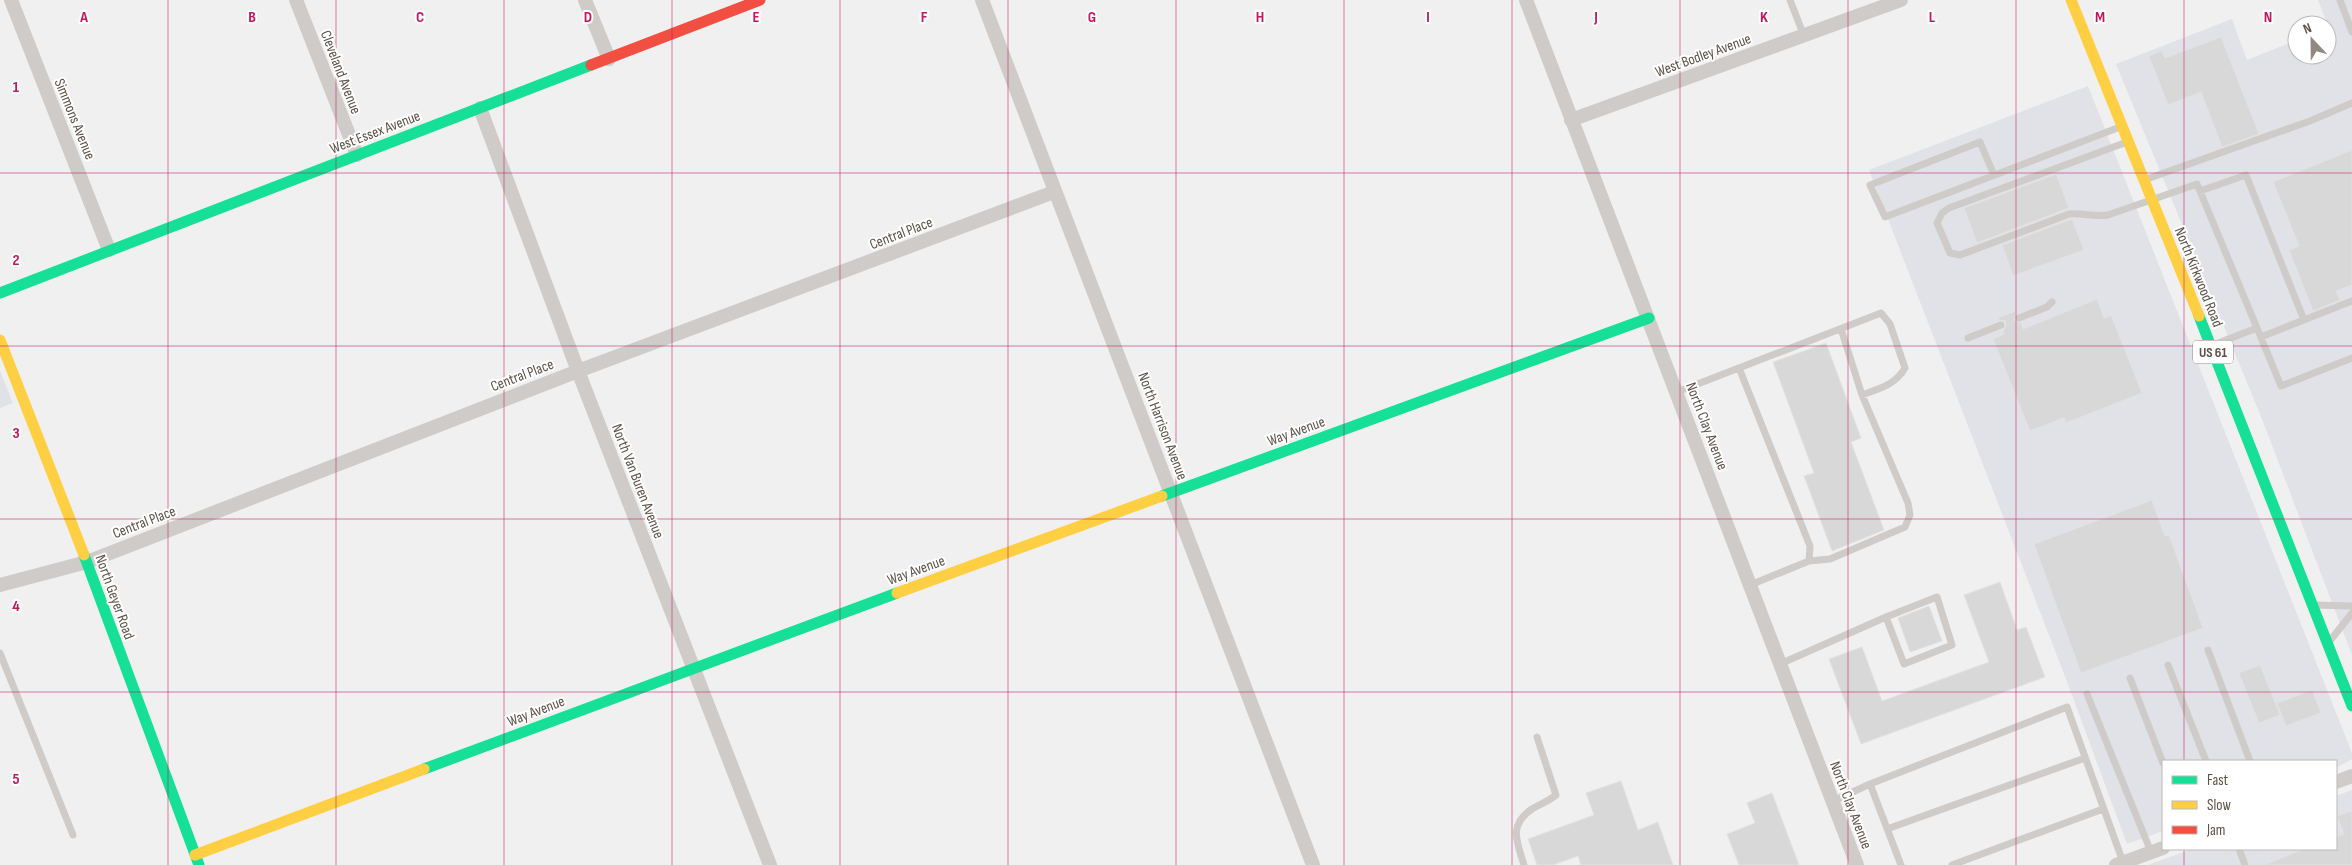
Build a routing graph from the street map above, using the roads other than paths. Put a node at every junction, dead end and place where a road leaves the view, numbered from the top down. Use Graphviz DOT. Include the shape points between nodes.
graph roads {
  1 [pos="11,0"];
  2 [pos="296,0"];
  3 [pos="585,0"];
  4 [pos="760,0"];
  5 [pos="982,0"];
  6 [pos="1526,0"];
  7 [pos="1790,0"];
  8 [pos="1902,0"];
  9 [pos="2072,0"];
  10 [pos="2340,0"];
  11 [pos="2352,32"];
  12 [pos="1804,36"];
  13 [pos="609,59"];
  14 [pos="2352,103"];
  15 [pos="480,108"];
  16 [pos="1571,120"];
  17 [pos="2122,126"];
  18 [pos="2128,141"];
  19 [pos="357,155"];
  20 [pos="1994,175"];
  21 [pos="2144,180"];
  22 [pos="2200,191"];
  23 [pos="1054,192"];
  24 [pos="2151,199"];
  25 [pos="109,250"];
  26 [pos="0,293"];
  27 [pos="2352,301"];
  28 [pos="2052,302"];
  29 [pos="1648,318"];
  30 [pos="2018,318"];
  31 [pos="2304,320"];
  32 [pos="2001,325"];
  33 [pos="2257,328"];
  34 [pos="1841,329"];
  35 [pos="2261,337"];
  36 [pos="1968,338"];
  37 [pos="0,340"];
  38 [pos="2211,346"];
  39 [pos="2352,358"];
  40 [pos="1739,368"];
  41 [pos="578,371"];
  42 [pos="1677,392"];
  43 [pos="1862,394"];
  44 [pos="1172,492"];
  45 [pos="1809,561"];
  46 [pos="87,562"];
  47 [pos="0,585"];
  48 [pos="1750,585"];
  49 [pos="2312,605"];
  50 [pos="2352,606"];
  51 [pos="2352,613"];
  52 [pos="1886,617"];
  53 [pos="2328,644"];
  54 [pos="2208,650"];
  55 [pos="0,653"];
  56 [pos="1780,664"];
  57 [pos="2168,664"];
  58 [pos="693,668"];
  59 [pos="2130,678"];
  60 [pos="2087,694"];
  61 [pos="2352,706"];
  62 [pos="1537,737"];
  63 [pos="2085,758"];
  64 [pos="2162,760"];
  65 [pos="2206,760"];
  66 [pos="2250,760"];
  67 [pos="2352,776"];
  68 [pos="2337,782"];
  69 [pos="1870,784"];
  70 [pos="1832,801"];
  71 [pos="2103,809"];
  72 [pos="1888,829"];
  73 [pos="73,835"];
  74 [pos="2157,850"];
  75 [pos="2239,850"];
  76 [pos="197,860"];
  77 [pos="2119,864"];
  78 [pos="770,865"];
  79 [pos="1313,865"];
  80 [pos="1524,865"];
  81 [pos="1857,865"];
  82 [pos="1901,865"];
  83 [pos="1952,865"];
  84 [pos="2245,865"];
  1 -- 25 [label="street, Simmons Avenue"];
  2 -- 19 [label="street, Cleveland Avenue"];
  3 -- 13 [label="street"];
  4 -- 13 [label="street, West Essex Avenue"];
  5 -- 23 [label="street, North Harrison Avenue"];
  6 -- 16 [label="street, North Clay Avenue"];
  7 -- 12 [label="lane"];
  8 -- 12 [label="street, West Bodley Avenue"];
  9 -- 17 [label="street, North Kirkwood Road / US 61"];
  10 -- 11 [label="lane"];
  12 -- 16 [label="street, West Bodley Avenue"];
  13 -- 15 [label="street, West Essex Avenue"];
  14 -- 21 [label="lane"];
  15 -- 19 [label="street, West Essex Avenue"];
  15 -- 41 [label="street, North Van Buren Avenue"];
  16 -- 29 [label="street, North Clay Avenue"];
  17 -- 18 [label="street, North Kirkwood Road / US 61"];
  17 -- 20 [label="lane"];
  18 -- 21 [label="street, North Kirkwood Road / US 61"];
  18 -- 24 [label="lane" via="1949,208 1937,223 1946,246 1950,253 1960,255 2069,214 2108,215"];
  19 -- 25 [label="street, West Essex Avenue"];
  20 -- 20 [label="lane" via="1980,142 1870,185 1885,217"];
  21 -- 24 [label="street, North Kirkwood Road / US 61"];
  22 -- 24 [label="lane" via="2197,184"];
  22 -- 31 [label="lane" via="2246,175"];
  22 -- 33 [label="lane"];
  23 -- 41 [label="street, Central Place"];
  23 -- 44 [label="street, North Harrison Avenue"];
  24 -- 38 [label="street, North Kirkwood Road / US 61"];
  25 -- 26 [label="street, West Essex Avenue"];
  27 -- 31 [label="lane"];
  28 -- 30 [label="lane"];
  29 -- 42 [label="street, North Clay Avenue"];
  29 -- 44 [label="street, Way Avenue"];
  31 -- 35 [label="lane"];
  32 -- 36 [label="lane"];
  33 -- 35 [label="lane"];
  33 -- 38 [label="lane"];
  34 -- 40 [label="lane"];
  34 -- 43 [label="lane"];
  34 -- 43 [label="lane" via="1881,313 1890,324 1905,368 1891,384"];
  35 -- 39 [label="lane" via="2281,386"];
  37 -- 46 [label="street, North Geyer Road"];
  38 -- 49 [label="street, North Kirkwood Road / US 61"];
  40 -- 42 [label="lane"];
  40 -- 45 [label="lane" via="1810,546"];
  41 -- 46 [label="street, Central Place"];
  41 -- 58 [label="street, North Van Buren Avenue"];
  42 -- 48 [label="street, North Clay Avenue"];
  43 -- 45 [label="lane" via="1908,502 1910,515 1905,527 1830,559"];
  44 -- 58 [label="street, Way Avenue"];
  44 -- 79 [label="street, North Harrison Avenue"];
  45 -- 48 [label="lane"];
  46 -- 47 [label="street, Central Place"];
  46 -- 76 [label="street, North Geyer Road"];
  48 -- 56 [label="street, North Clay Avenue"];
  49 -- 50 [label="lane"];
  49 -- 53 [label="street, North Kirkwood Road / US 61"];
  51 -- 53 [label="lane"];
  52 -- 52 [label="lane" via="1904,664 1952,645 1938,597"];
  52 -- 56 [label="lane"];
  53 -- 61 [label="street, North Kirkwood Road / US 61"];
  54 -- 66 [label="lane"];
  55 -- 73 [label="lane"];
  56 -- 70 [label="street, North Clay Avenue"];
  57 -- 65 [label="lane"];
  58 -- 76 [label="street, Way Avenue"];
  58 -- 78 [label="street, North Van Buren Avenue"];
  59 -- 64 [label="lane"];
  60 -- 74 [label="lane"];
  62 -- 80 [label="lane" via="1556,794 1531,810 1518,824 1515,832"];
  63 -- 69 [label="lane" via="2067,707"];
  63 -- 71 [label="lane"];
  63 -- 72 [label="lane"];
  67 -- 68 [label="street"];
  69 -- 70 [label="lane"];
  69 -- 72 [label="lane"];
  70 -- 81 [label="street, North Clay Avenue"];
  71 -- 77 [label="lane"];
  71 -- 83 [label="lane"];
  72 -- 82 [label="lane"];
  74 -- 77 [label="street"];
  75 -- 84 [label="lane"];
}
